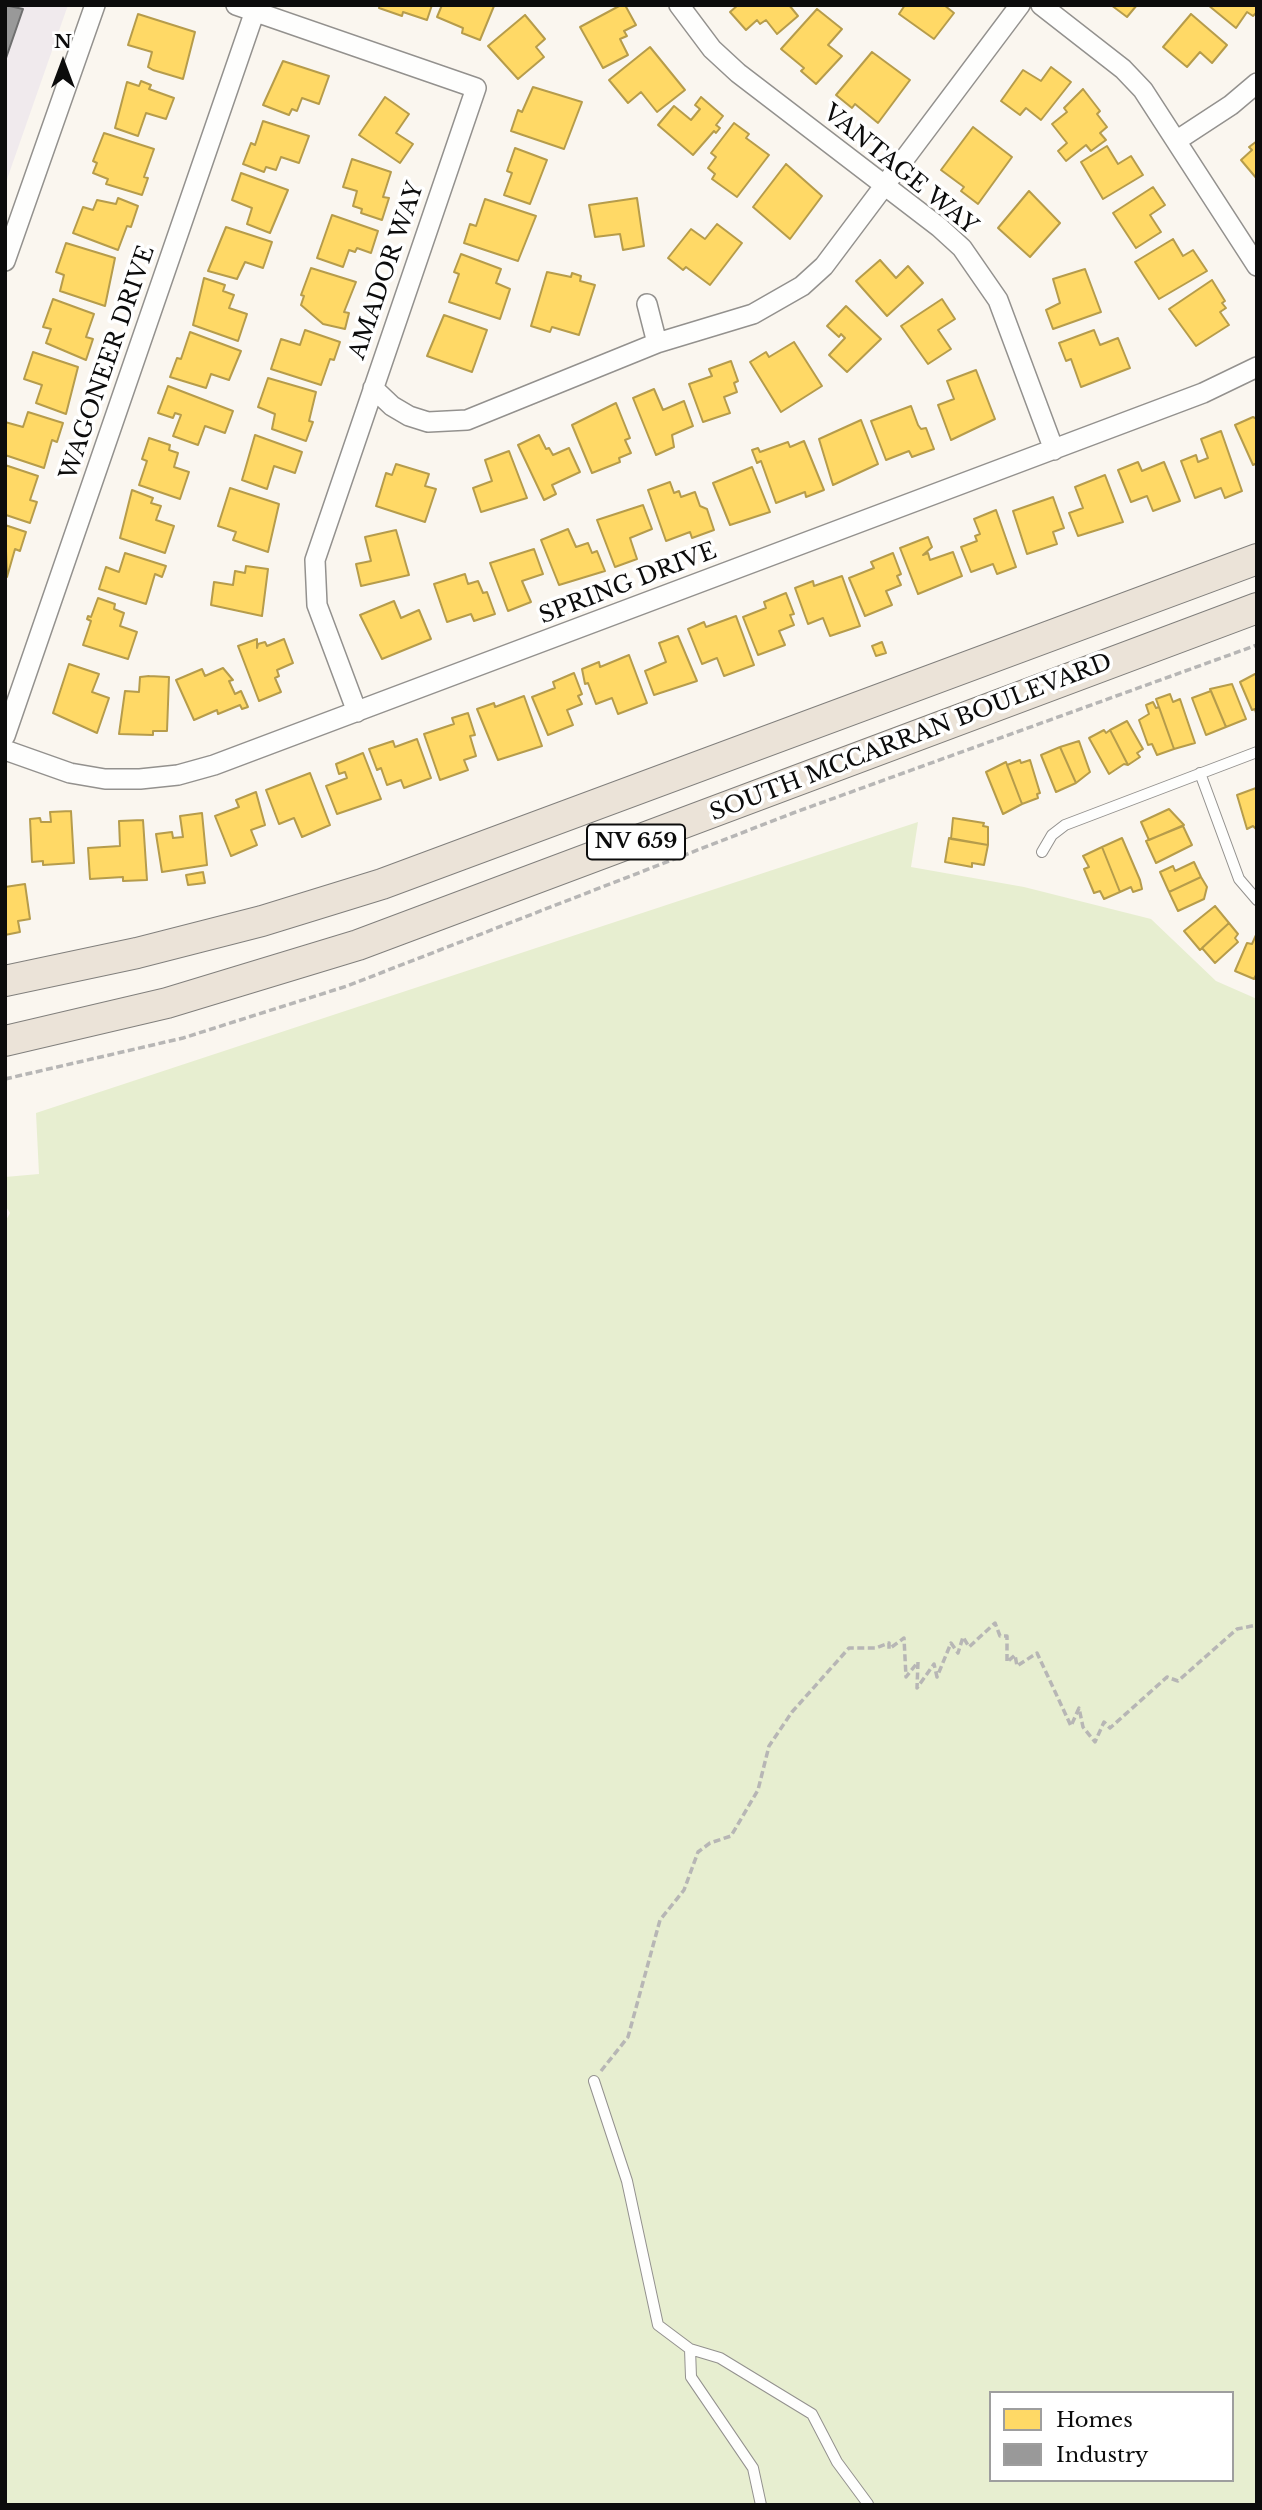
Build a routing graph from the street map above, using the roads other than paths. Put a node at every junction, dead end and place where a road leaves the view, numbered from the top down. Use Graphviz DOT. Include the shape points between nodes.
graph roads {
  1 [pos="679,5"];
  2 [pos="1020,5"];
  3 [pos="1041,5"];
  4 [pos="92,6"];
  5 [pos="249,7"];
  6 [pos="1257,83"];
  7 [pos="1176,141"];
  8 [pos="885,186"];
  9 [pos="5,261"];
  10 [pos="1257,266"];
  11 [pos="647,304"];
  12 [pos="657,342"];
  13 [pos="1257,367"];
  14 [pos="373,388"];
  15 [pos="1054,450"];
  16 [pos="1257,559"];
  17 [pos="1257,608"];
  18 [pos="357,712"];
  19 [pos="5,736"];
  20 [pos="5,750"];
  21 [pos="1257,752"];
  22 [pos="1200,773"];
  23 [pos="1042,852"];
  24 [pos="1257,900"];
  25 [pos="5,981"];
  26 [pos="5,1041"];
  27 [pos="594,2081"];
  28 [pos="690,2349"];
  29 [pos="867,2504"];
  30 [pos="761,2505"];
  1 -- 8 [label="street, VANTAGE WAY" via="738,74"];
  2 -- 8 [label="street"];
  3 -- 7 [label="street" via="1123,68"];
  4 -- 9 [label="street"];
  5 -- 14 [label="street, AMADOR WAY" via="476,88"];
  5 -- 19 [label="street, WAGONEER DRIVE"];
  6 -- 7 [label="street"];
  7 -- 10 [label="street"];
  8 -- 12 [label="street" via="824,266 802,286 753,314"];
  8 -- 15 [label="street, VANTAGE WAY" via="947,234 981,271 998,300"];
  11 -- 12 [label="street"];
  12 -- 14 [label="street" via="467,420 428,422 409,416"];
  13 -- 15 [label="street, SPRING DRIVE" via="1203,393"];
  14 -- 18 [label="street, AMADOR WAY" via="320,543 314,582 317,605"];
  15 -- 18 [label="street, SPRING DRIVE"];
  16 -- 25 [label="main road, SOUTH MCCARRAN BOULEVARD / NV 659" via="382,884 262,921"];
  17 -- 26 [label="main road, SOUTH MCCARRAN BOULEVARD / NV 659" via="358,945 167,1003"];
  18 -- 20 [label="street, SPRING DRIVE" via="178,775 140,779 70,773"];
  21 -- 22 [label="lane"];
  22 -- 23 [label="lane" via="1065,825"];
  22 -- 24 [label="lane" via="1240,879"];
  27 -- 28 [label="lane" via="626,2181 658,2325"];
  28 -- 29 [label="lane" via="720,2357 812,2414 837,2462"];
  28 -- 30 [label="lane" via="691,2377 753,2468"];
}
